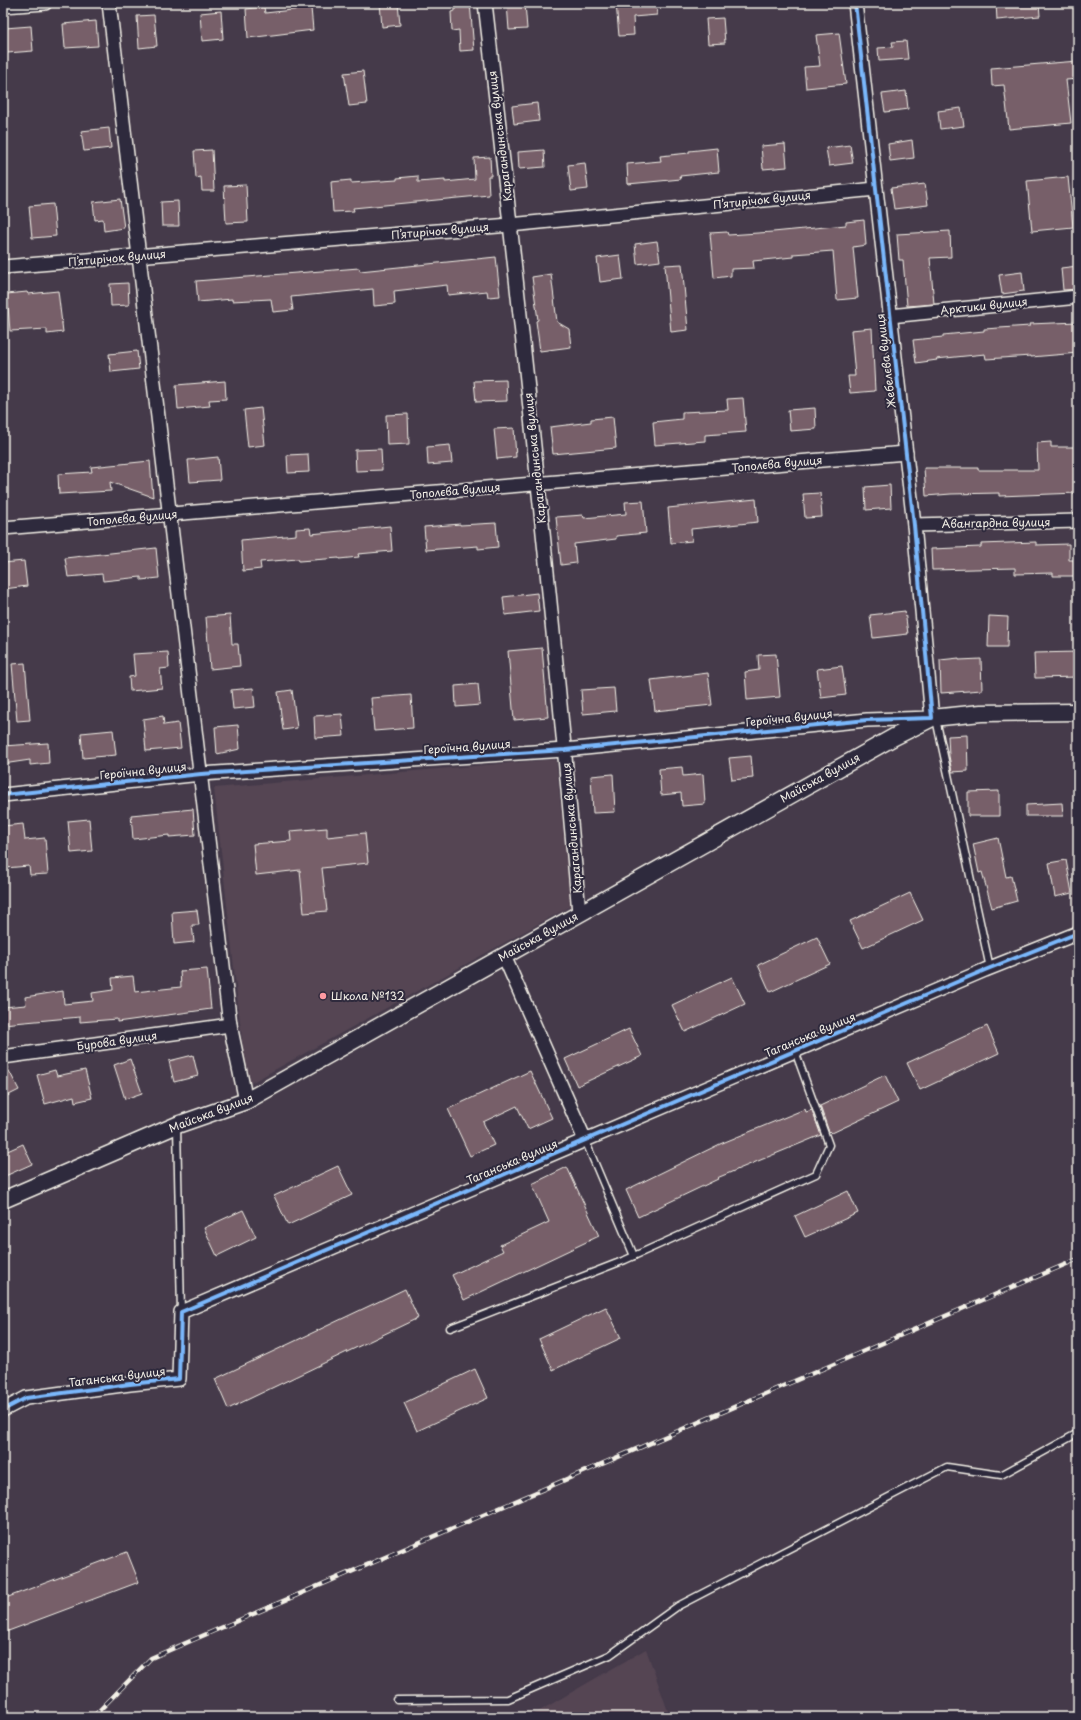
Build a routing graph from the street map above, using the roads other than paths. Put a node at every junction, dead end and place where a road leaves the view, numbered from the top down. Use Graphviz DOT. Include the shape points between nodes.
graph roads {
  1 [pos="45,3"];
  2 [pos="109,3"];
  3 [pos="485,3"];
  4 [pos="855,3"];
  5 [pos="3,6"];
  6 [pos="876,189"];
  7 [pos="510,225"];
  8 [pos="139,256"];
  9 [pos="3,267"];
  10 [pos="1078,297"];
  11 [pos="890,316"];
  12 [pos="906,453"];
  13 [pos="538,484"];
  14 [pos="170,514"];
  15 [pos="1078,521"];
  16 [pos="914,525"];
  17 [pos="3,528"];
  18 [pos="1078,712"];
  19 [pos="934,718"];
  20 [pos="565,750"];
  21 [pos="201,774"];
  22 [pos="3,795"];
  23 [pos="579,913"];
  24 [pos="1078,933"];
  25 [pos="504,956"];
  26 [pos="990,968"];
  27 [pos="230,1026"];
  28 [pos="795,1051"];
  29 [pos="3,1057"];
  30 [pos="246,1101"];
  31 [pos="177,1125"];
  32 [pos="585,1140"];
  33 [pos="3,1200"];
  34 [pos="634,1256"];
  35 [pos="181,1312"];
  36 [pos="450,1328"];
  37 [pos="3,1410"];
  38 [pos="1078,1433"];
  39 [pos="397,1700"];
  1 -- 5 [label="street"];
  2 -- 8 [label="street"];
  3 -- 7 [label="street, Карагандинська вулиця"];
  4 -- 6 [label="street, Жебелєва вулиця"];
  6 -- 7 [label="street, П’ятирічок вулиця"];
  6 -- 11 [label="street, Жебелєва вулиця"];
  7 -- 8 [label="street, П’ятирічок вулиця"];
  7 -- 13 [label="street, Карагандинська вулиця"];
  8 -- 9 [label="street, П’ятирічок вулиця"];
  8 -- 14 [label="street"];
  10 -- 11 [label="street, Арктики вулиця"];
  11 -- 12 [label="street, Жебелєва вулиця"];
  12 -- 13 [label="street, Тополєва вулиця"];
  12 -- 16 [label="street, Жебелєва вулиця"];
  13 -- 14 [label="street, Тополєва вулиця"];
  13 -- 20 [label="street, Карагандинська вулиця"];
  14 -- 17 [label="street, Тополєва вулиця"];
  14 -- 21 [label="street"];
  15 -- 16 [label="street, Авангардна вулиця"];
  16 -- 19 [label="street, Жебелєва вулиця"];
  18 -- 19 [label="street, Майська вулиця"];
  19 -- 20 [label="street, Героїчна вулиця" via="867,720"];
  19 -- 23 [label="street, Майська вулиця" via="887,741"];
  19 -- 26 [label="lane"];
  20 -- 21 [label="street, Героїчна вулиця"];
  20 -- 23 [label="street, Карагандинська вулиця"];
  21 -- 22 [label="street, Героїчна вулиця"];
  21 -- 27 [label="street"];
  23 -- 25 [label="street, Майська вулиця"];
  24 -- 26 [label="street, Таганська вулиця"];
  25 -- 30 [label="street, Майська вулиця"];
  25 -- 32 [label="street"];
  26 -- 28 [label="street, Таганська вулиця"];
  27 -- 29 [label="street, Бурова вулиця"];
  27 -- 30 [label="street"];
  28 -- 32 [label="street, Таганська вулиця"];
  28 -- 34 [label="lane" via="829,1146 816,1174"];
  30 -- 31 [label="street, Майська вулиця"];
  31 -- 33 [label="street, Майська вулиця"];
  31 -- 35 [label="lane"];
  32 -- 34 [label="lane"];
  32 -- 35 [label="street, Таганська вулиця"];
  34 -- 36 [label="lane"];
  35 -- 37 [label="street, Таганська вулиця" via="179,1379 26,1398"];
  38 -- 39 [label="lane" via="1001,1475 947,1467 678,1606 610,1655 508,1699"];
}
